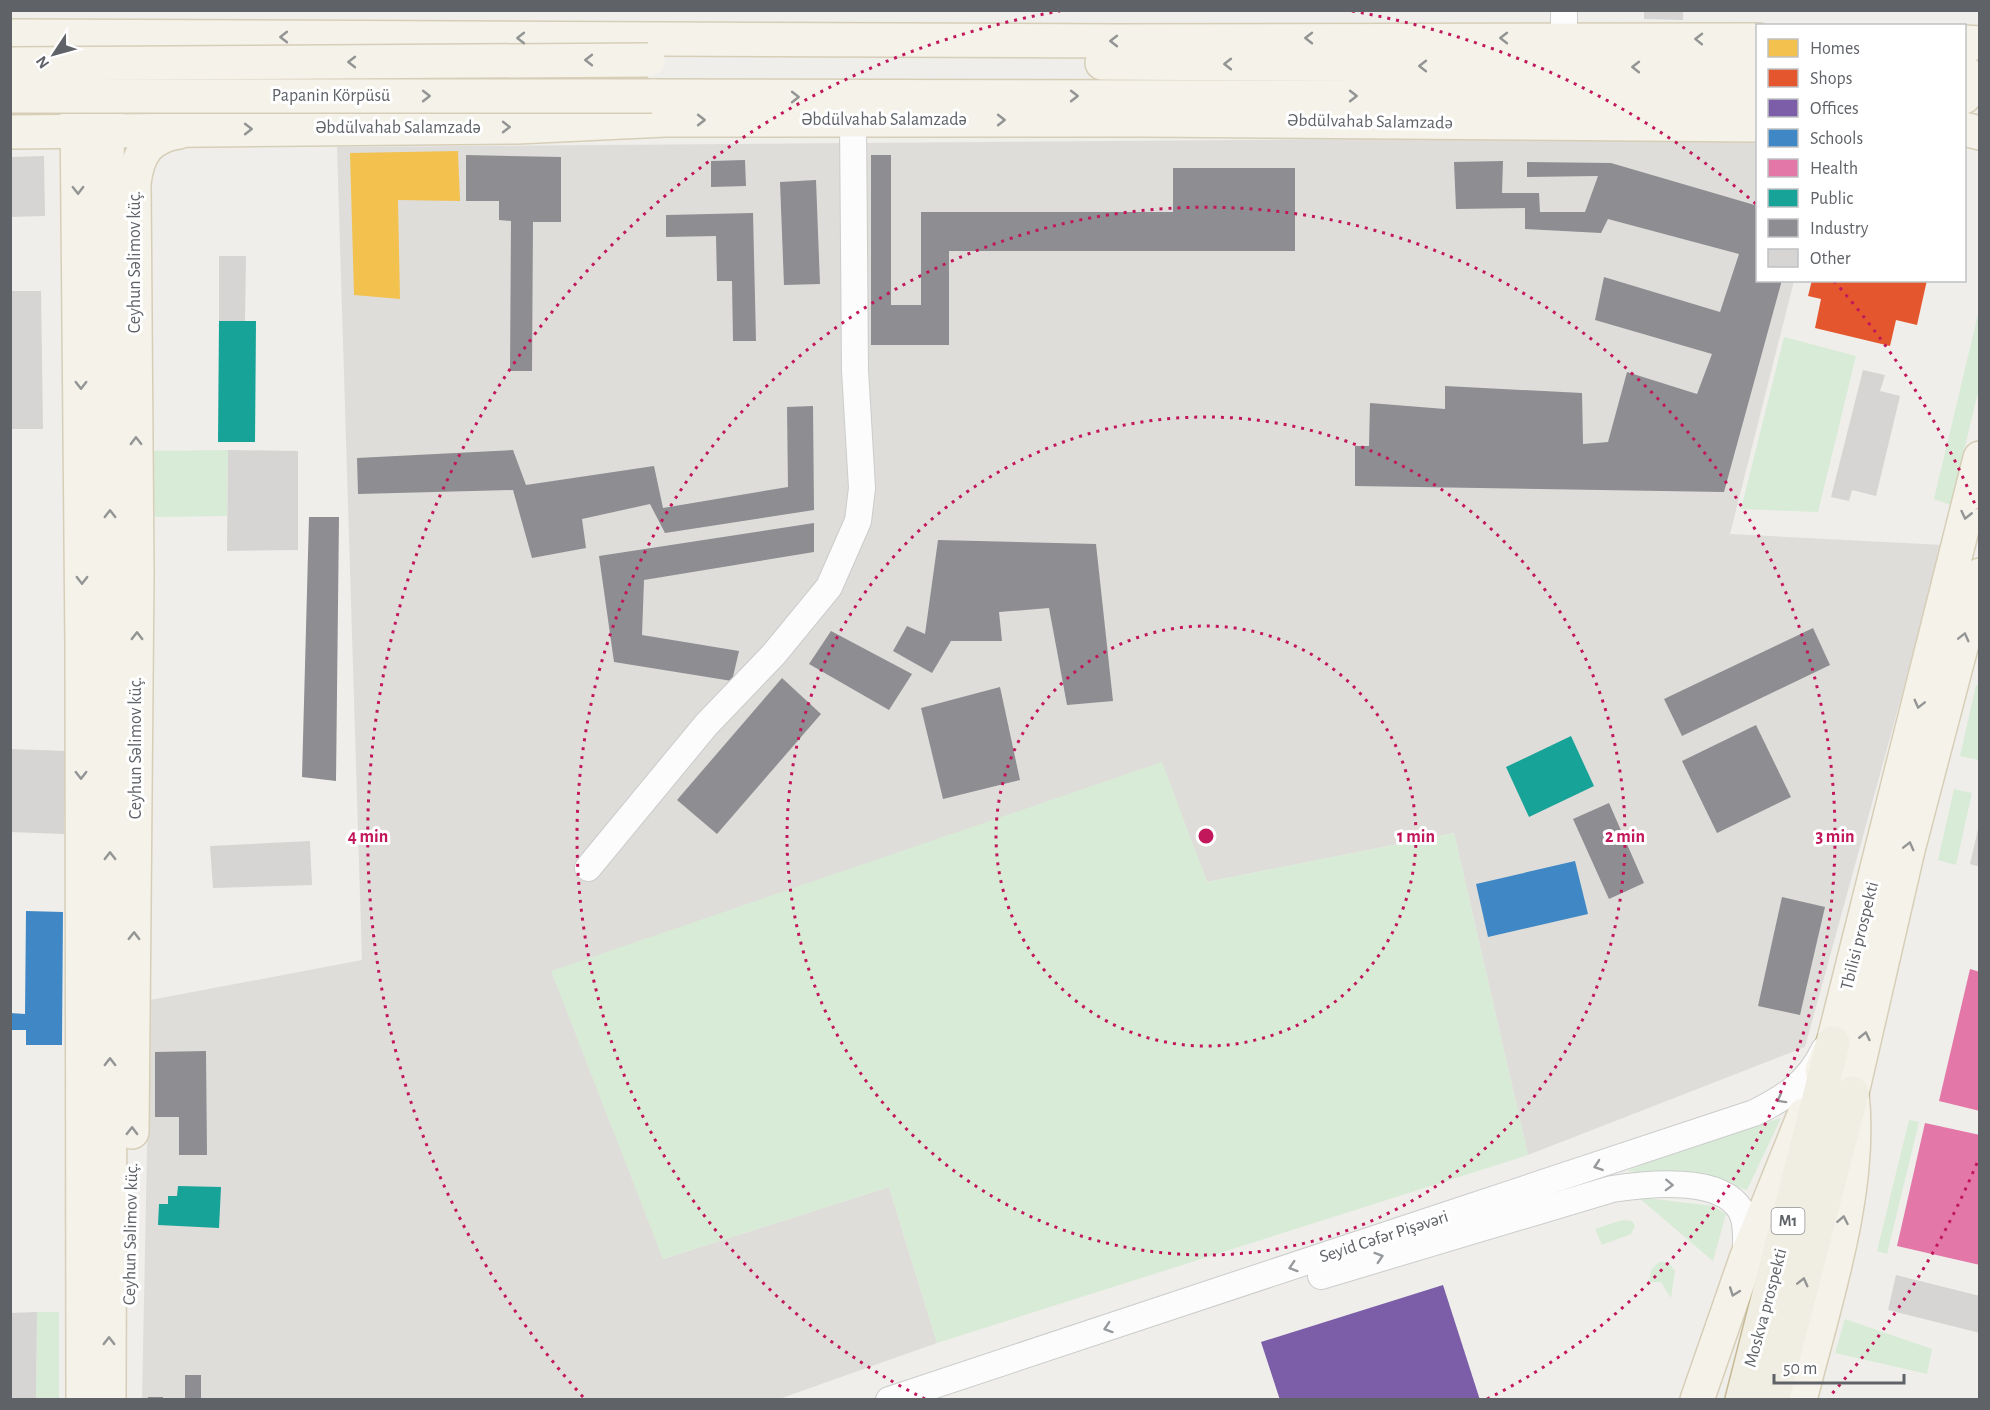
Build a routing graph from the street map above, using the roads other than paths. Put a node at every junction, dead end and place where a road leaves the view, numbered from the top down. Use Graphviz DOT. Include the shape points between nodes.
graph roads {
  1 [pos="93,23"];
  2 [pos="184,37"];
  3 [pos="772,39"];
  4 [pos="896,40"];
  5 [pos="1756,40"];
  6 [pos="12,45"];
  7 [pos="1565,53"];
  8 [pos="648,60"];
  9 [pos="725,60"];
  10 [pos="937,62"];
  11 [pos="1756,68"];
  12 [pos="10,96"];
  13 [pos="652,96"];
  14 [pos="725,96"];
  15 [pos="943,96"];
  16 [pos="1756,98"];
  17 [pos="775,120"];
  18 [pos="896,120"];
  19 [pos="853,121"];
  20 [pos="1756,125"];
  21 [pos="189,130"];
  22 [pos="92,131"];
  23 [pos="12,132"];
  24 [pos="108,244"];
  25 [pos="135,290"];
  26 [pos="108,332"];
  27 [pos="1980,458"];
  28 [pos="1980,575"];
  29 [pos="111,689"];
  30 [pos="136,770"];
  31 [pos="588,868"];
  32 [pos="1836,1031"];
  33 [pos="1852,1093"];
  34 [pos="1533,1188"];
  35 [pos="1541,1212"];
  36 [pos="1746,1259"];
  37 [pos="83,1400"];
  38 [pos="109,1400"];
  39 [pos="130,1400"];
  40 [pos="889,1400"];
  41 [pos="944,1400"];
  42 [pos="1697,1400"];
  43 [pos="1742,1400"];
  44 [pos="1772,1400"];
  45 [pos="1800,1400"];
  1 -- 2 [label="main road, Əbdülvahab Salamzadə"];
  1 -- 6 [label="main road, Əbdülvahab Salamzadə"];
  1 -- 22 [label="main road"];
  3 -- 2 [label="main road, Əbdülvahab Salamzadə, one-way"];
  2 -- 21 [label="main road" via="168,43 155,55 153,98 154,107 164,120"];
  3 -- 4 [label="main road, Əbdülvahab Salamzadə"];
  3 -- 9 [label="main road"];
  7 -- 4 [label="main road, Əbdülvahab Salamzadə, one-way"];
  4 -- 10 [label="main road"];
  5 -- 7 [label="main road, Əbdülvahab Salamzadə, one-way"];
  8 -- 6 [label="main road, Papanin Körpüsü, one-way, bridge"];
  6 -- 23 [label="main road" via="33,43 45,58 45,110 32,126"];
  7 -- 10 [label="main road, Əbdülvahab Salamzadə, one-way"];
  11 -- 7 [label="main road, Əbdülvahab Salamzadə, one-way"];
  15 -- 7 [label="main road, Əbdülvahab Salamzadə, one-way"];
  7 -- 16 [label="main road, Əbdülvahab Salamzadə"];
  8 -- 9 [label="main road, Əbdülvahab Salamzadə"];
  9 -- 10 [label="main road, Əbdülvahab Salamzadə"];
  12 -- 13 [label="main road, Papanin Körpüsü, one-way, bridge"];
  13 -- 14 [label="main road, Əbdülvahab Salamzadə"];
  14 -- 15 [label="main road, Əbdülvahab Salamzadə, one-way"];
  14 -- 17 [label="main road"];
  15 -- 18 [label="main road"];
  17 -- 19 [label="main road, Əbdülvahab Salamzadə"];
  21 -- 17 [label="main road, Əbdülvahab Salamzadə, one-way"];
  18 -- 19 [label="main road, Əbdülvahab Salamzadə"];
  18 -- 20 [label="main road, Əbdülvahab Salamzadə, one-way"];
  19 -- 31 [label="street" via="855,370 862,488 858,521 829,587 774,654 706,725"];
  21 -- 22 [label="main road, Əbdülvahab Salamzadə"];
  21 -- 25 [label="main road, Ceyhun Səlimov küç." via="167,134 147,144 136,168"];
  22 -- 23 [label="main road, Əbdülvahab Salamzadə"];
  22 -- 24 [label="main road, Ceyhun Səlimov küç."];
  22 -- 37 [label="main road, one-way" via="82,634"];
  24 -- 25 [label="main road"];
  24 -- 26 [label="main road, Ceyhun Səlimov küç."];
  25 -- 26 [label="main road"];
  30 -- 25 [label="main road, Ceyhun Səlimov küç., one-way"];
  29 -- 26 [label="main road, Ceyhun Səlimov küç., one-way"];
  27 -- 32 [label="main road, Tbilisi prospekti, one-way"];
  33 -- 28 [label="main road, Tbilisi prospekti, one-way" via="1908,850"];
  29 -- 30 [label="main road"];
  38 -- 29 [label="main road, Ceyhun Səlimov küç., one-way"];
  39 -- 30 [label="main road, Ceyhun Səlimov küç., one-way"];
  32 -- 34 [label="street, Seyid Cəfər Pişəvəri, one-way" via="1809,1076 1783,1098 1754,1113"];
  32 -- 36 [label="main road, Tbilisi prospekti"];
  32 -- 43 [label="highway, Moskva prospekti / M1"];
  44 -- 33 [label="highway, Moskva prospekti / M1, one-way"];
  45 -- 33 [label="main road, Tbilisi prospekti, one-way" via="1832,1276 1853,1171"];
  34 -- 35 [label="street"];
  34 -- 40 [label="street, Seyid Cəfər Pişəvəri, one-way"];
  35 -- 36 [label="street, Seyid Cəfər Pişəvəri, one-way" via="1638,1185 1710,1189 1724,1194 1743,1215"];
  41 -- 35 [label="street, Seyid Cəfər Pişəvəri, one-way" via="1395,1252"];
  36 -- 42 [label="main road, Tbilisi prospekti, one-way"];
}
